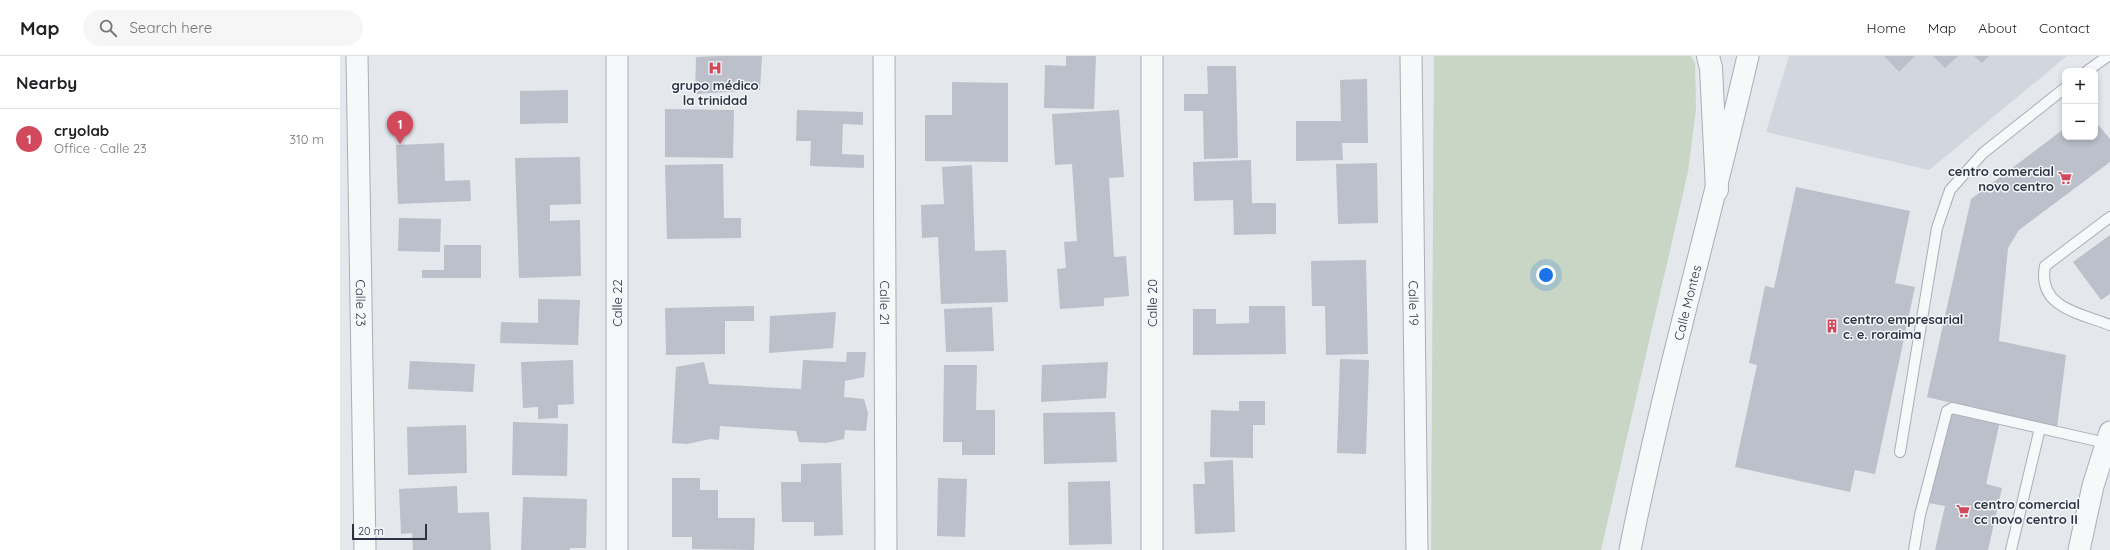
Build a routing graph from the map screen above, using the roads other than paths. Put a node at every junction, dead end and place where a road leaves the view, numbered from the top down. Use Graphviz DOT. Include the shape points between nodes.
graph roads {
  1 [pos="357,56"];
  2 [pos="617,56"];
  3 [pos="884,56"];
  4 [pos="1152,56"];
  5 [pos="1411,56"];
  6 [pos="1708,56"];
  7 [pos="1748,56"];
  8 [pos="2108,56"];
  9 [pos="2091,68"];
  10 [pos="2062,90"];
  11 [pos="1717,190"];
  12 [pos="2110,217"];
  13 [pos="2110,325"];
  14 [pos="2040,428"];
  15 [pos="2108,438"];
  16 [pos="1900,452"];
  17 [pos="365,550"];
  18 [pos="617,550"];
  19 [pos="886,550"];
  20 [pos="1152,550"];
  21 [pos="1417,550"];
  22 [pos="1630,550"];
  23 [pos="1914,550"];
  24 [pos="2011,550"];
  25 [pos="2078,550"];
  1 -- 17 [label="street, Calle 23"];
  2 -- 18 [label="street, Calle 22"];
  3 -- 19 [label="street, Calle 21"];
  4 -- 20 [label="street, Calle 20"];
  5 -- 21 [label="street, Calle 19"];
  6 -- 11 [label="street" via="1711,68"];
  7 -- 11 [label="street, Calle Montes"];
  8 -- 9 [label="lane"];
  10 -- 16 [label="lane" via="1983,152 1950,190 1937,228"];
  11 -- 22 [label="street, Calle Montes" via="1654,437"];
  12 -- 13 [label="lane" via="2045,266 2043,279 2048,294 2058,305"];
  14 -- 15 [label="lane"];
  14 -- 23 [label="lane" via="1952,408 1947,411 1920,515"];
  14 -- 24 [label="lane"];
  15 -- 25 [label="street"];
}
